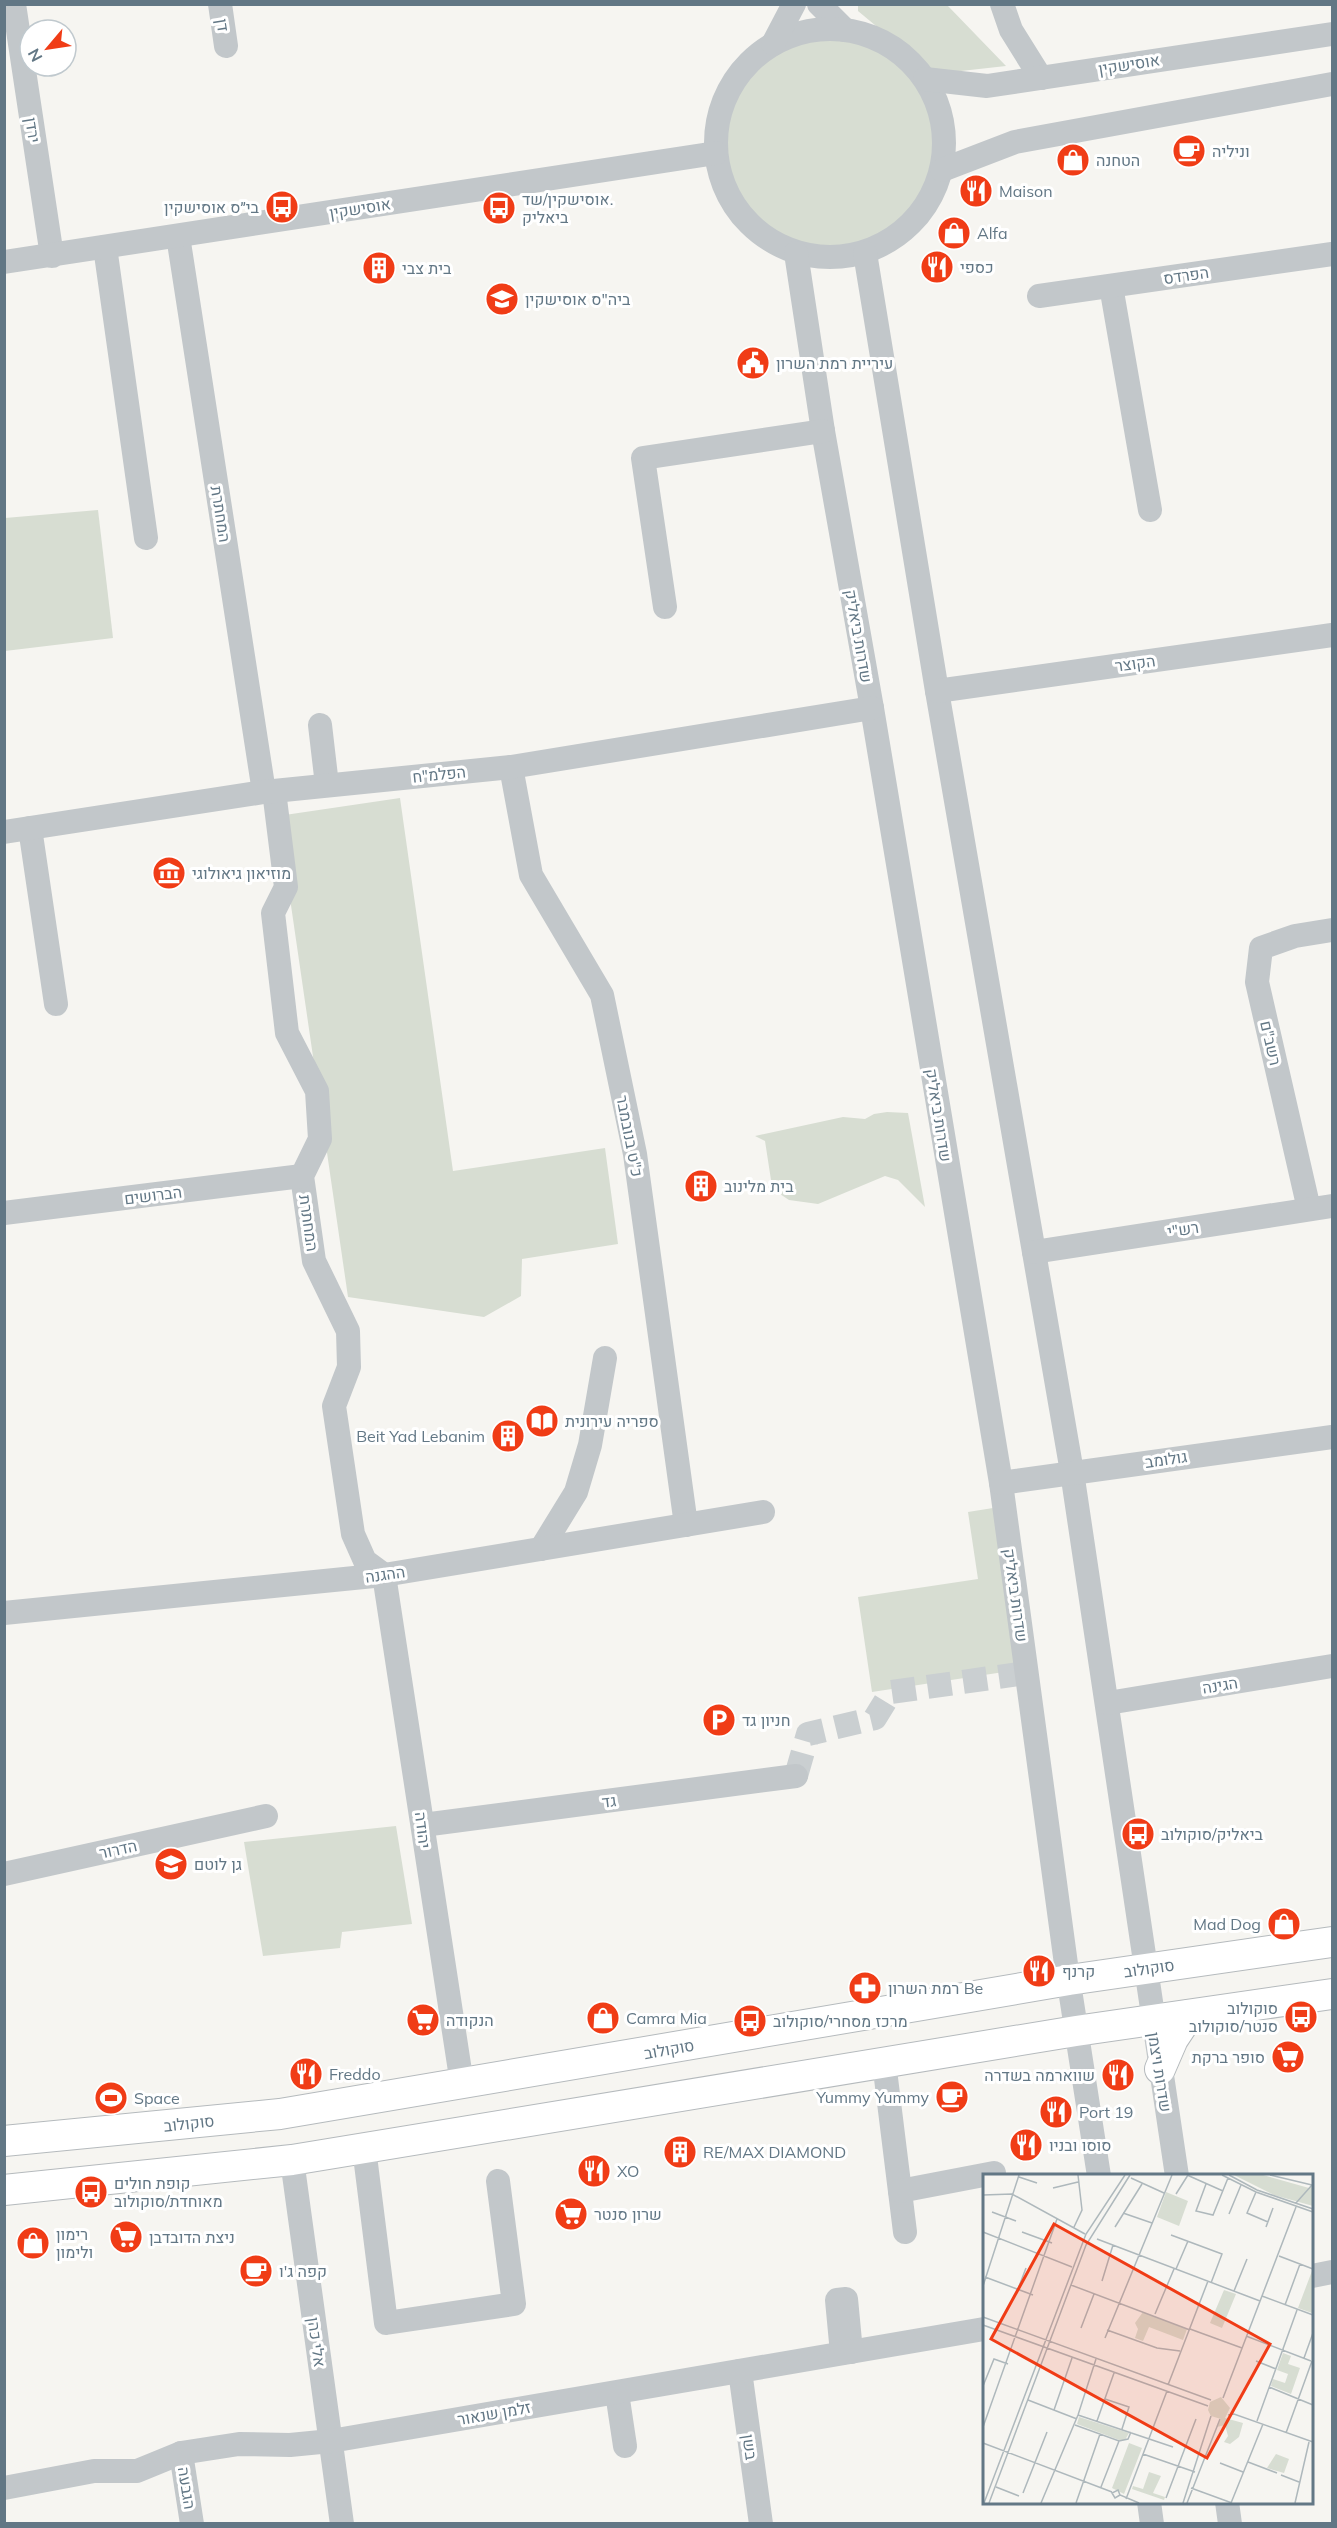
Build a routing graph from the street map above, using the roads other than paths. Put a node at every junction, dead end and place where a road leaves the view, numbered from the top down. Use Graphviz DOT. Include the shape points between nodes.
graph roads {
  1 [pos="14,4"];
  2 [pos="220,4"];
  3 [pos="794,4"];
  4 [pos="819,4"];
  5 [pos="1002,4"];
  6 [pos="844,30"];
  7 [pos="1332,34"];
  8 [pos="773,44"];
  9 [pos="226,46"];
  10 [pos="925,78"];
  11 [pos="1041,78"];
  12 [pos="1332,84"];
  13 [pos="716,153"];
  14 [pos="942,170"];
  15 [pos="178,236"];
  16 [pos="105,247"];
  17 [pos="796,252"];
  18 [pos="865,253"];
  19 [pos="1332,254"];
  20 [pos="52,256"];
  21 [pos="4,262"];
  22 [pos="1111,286"];
  23 [pos="1039,296"];
  24 [pos="823,431"];
  25 [pos="1150,510"];
  26 [pos="146,538"];
  27 [pos="665,607"];
  28 [pos="1332,635"];
  29 [pos="937,691"];
  30 [pos="872,708"];
  31 [pos="320,725"];
  32 [pos="511,767"];
  33 [pos="327,785"];
  34 [pos="269,792"];
  35 [pos="30,828"];
  36 [pos="4,832"];
  37 [pos="1332,930"];
  38 [pos="56,1004"];
  39 [pos="302,1176"];
  40 [pos="1321,1208"];
  41 [pos="4,1213"];
  42 [pos="1034,1252"];
  43 [pos="605,1358"];
  44 [pos="1332,1437"];
  45 [pos="1072,1472"];
  46 [pos="1001,1484"];
  47 [pos="763,1512"];
  48 [pos="686,1526"];
  49 [pos="541,1549"];
  50 [pos="384,1575"];
  51 [pos="4,1613"];
  52 [pos="1332,1666"];
  53 [pos="1108,1703"];
  54 [pos="796,1776"];
  55 [pos="266,1816"];
  56 [pos="423,1825"];
  57 [pos="4,1874"];
  58 [pos="1332,1942"];
  59 [pos="1145,1968"];
  60 [pos="1069,1980"];
  61 [pos="1332,1994"];
  62 [pos="1189,2015"];
  63 [pos="1152,2021"];
  64 [pos="1076,2031"];
  65 [pos="884,2062"];
  66 [pos="1160,2069"];
  67 [pos="462,2084"];
  68 [pos="4,2141"];
  69 [pos="364,2148"];
  70 [pos="292,2160"];
  71 [pos="994,2173"];
  72 [pos="989,2174"];
  73 [pos="1099,2174"];
  74 [pos="1177,2174"];
  75 [pos="983,2175"];
  76 [pos="498,2181"];
  77 [pos="4,2190"];
  78 [pos="900,2191"];
  79 [pos="905,2232"];
  80 [pos="1332,2272"];
  81 [pos="1313,2276"];
  82 [pos="983,2329"];
  83 [pos="740,2371"];
  84 [pos="617,2392"];
  85 [pos="331,2441"];
  86 [pos="625,2446"];
  87 [pos="181,2453"];
  88 [pos="4,2488"];
  89 [pos="1149,2504"];
  90 [pos="1227,2504"];
  91 [pos="192,2523"];
  92 [pos="342,2523"];
  93 [pos="760,2523"];
  94 [pos="1152,2523"];
  95 [pos="1230,2523"];
  1 -- 20 [label="street, ירדן"];
  2 -- 9 [label="street, דן"];
  3 -- 8 [label="street"];
  4 -- 6 [label="street"];
  5 -- 11 [label="street" via="1011,30"];
  6 -- 8 [label="street" via="809,30"];
  6 -- 10 [label="street" via="890,45"];
  7 -- 11 [label="street, אוסישקין"];
  8 -- 13 [label="street" via="745,67 725,99"];
  10 -- 11 [label="street, אוסישקין" via="987,86"];
  10 -- 14 [label="street" via="939,107 945,138"];
  12 -- 14 [label="street" via="1015,142"];
  13 -- 15 [label="street, אוסישקין"];
  13 -- 17 [label="street" via="731,200 748,223 770,241"];
  14 -- 18 [label="street" via="927,206 900,235"];
  15 -- 16 [label="street, אוסישקין"];
  15 -- 34 [label="street, המחתרת"];
  16 -- 20 [label="street, אוסישקין"];
  16 -- 26 [label="street"];
  17 -- 18 [label="street" via="818,257"];
  17 -- 24 [label="street, שדרות ביאליק"];
  18 -- 29 [label="street"];
  19 -- 22 [label="street, הפרדס"];
  20 -- 21 [label="street, אוסישקין"];
  22 -- 23 [label="street, הפרדס"];
  22 -- 25 [label="street"];
  24 -- 27 [label="street" via="643,458"];
  24 -- 30 [label="street, שדרות ביאליק"];
  28 -- 29 [label="street, הקוצר"];
  29 -- 42 [label="street"];
  30 -- 32 [label="street, הפלמ\"ח"];
  30 -- 46 [label="street, שדרות ביאליק"];
  31 -- 33 [label="street"];
  32 -- 33 [label="street, הפלמ\"ח"];
  32 -- 48 [label="street, כ\"ט בנובמבר" via="531,876 602,995 635,1154"];
  33 -- 34 [label="street, הפלמ\"ח"];
  34 -- 35 [label="street, הפלמ\"ח"];
  34 -- 39 [label="street, המחתרת" via="286,887 273,913 287,1033 317,1091 320,1138"];
  35 -- 36 [label="street, הפלמ\"ח"];
  35 -- 38 [label="street"];
  37 -- 40 [label="street, רשב\"ם" via="1295,936 1261,948 1257,982"];
  39 -- 41 [label="street, הברושים"];
  39 -- 50 [label="street, המחתרת" via="314,1261 348,1330 349,1367 334,1406 352,1534 365,1561"];
  40 -- 42 [label="street, רש\"י"];
  42 -- 45 [label="street"];
  43 -- 49 [label="street" via="590,1445 576,1492"];
  44 -- 45 [label="street, גולומב"];
  45 -- 46 [label="street, גולומב"];
  45 -- 53 [label="street"];
  46 -- 60 [label="street, שדרות ביאליק"];
  47 -- 48 [label="street, ההגנה"];
  48 -- 49 [label="street, ההגנה"];
  49 -- 50 [label="street, ההגנה"];
  50 -- 51 [label="street, ההגנה"];
  50 -- 56 [label="street, יהודה"];
  52 -- 53 [label="street, הגינה"];
  53 -- 59 [label="street"];
  54 -- 56 [label="street, גד"];
  55 -- 57 [label="street, הדרור"];
  56 -- 67 [label="street, יהודה"];
  58 -- 59 [label="main road, סוקולוב"];
  59 -- 60 [label="main road, סוקולוב"];
  59 -- 63 [label="street, שדרות ויצמן"];
  60 -- 64 [label="street"];
  60 -- 67 [label="main road, סוקולוב"];
  61 -- 62 [label="main road"];
  62 -- 63 [label="main road"];
  62 -- 66 [label="main road"];
  63 -- 64 [label="main road"];
  63 -- 66 [label="street, שדרות ויצמן"];
  64 -- 65 [label="main road"];
  64 -- 73 [label="street"];
  65 -- 69 [label="main road"];
  65 -- 78 [label="street"];
  66 -- 74 [label="street, שדרות ויצמן"];
  67 -- 68 [label="main road, סוקולוב" via="280,2114"];
  69 -- 70 [label="main road"];
  69 -- 76 [label="street" via="386,2322 514,2304"];
  70 -- 77 [label="main road"];
  70 -- 85 [label="street, אלי כהן"];
  71 -- 72 [label="street"];
  75 -- 78 [label="street"];
  78 -- 79 [label="street"];
  80 -- 81 [label="street"];
  82 -- 83 [label="street, זלמן שנאור"];
  83 -- 84 [label="street, זלמן שנאור"];
  83 -- 93 [label="street, בשן"];
  84 -- 85 [label="street, זלמן שנאור"];
  84 -- 86 [label="street"];
  85 -- 87 [label="street, זלמן שנאור" via="239,2444"];
  85 -- 92 [label="street, אלי כהן"];
  87 -- 88 [label="street, זלמן שנאור" via="137,2471 94,2470"];
  87 -- 91 [label="street, הגבעה"];
  89 -- 94 [label="street"];
  90 -- 95 [label="street"];
}
